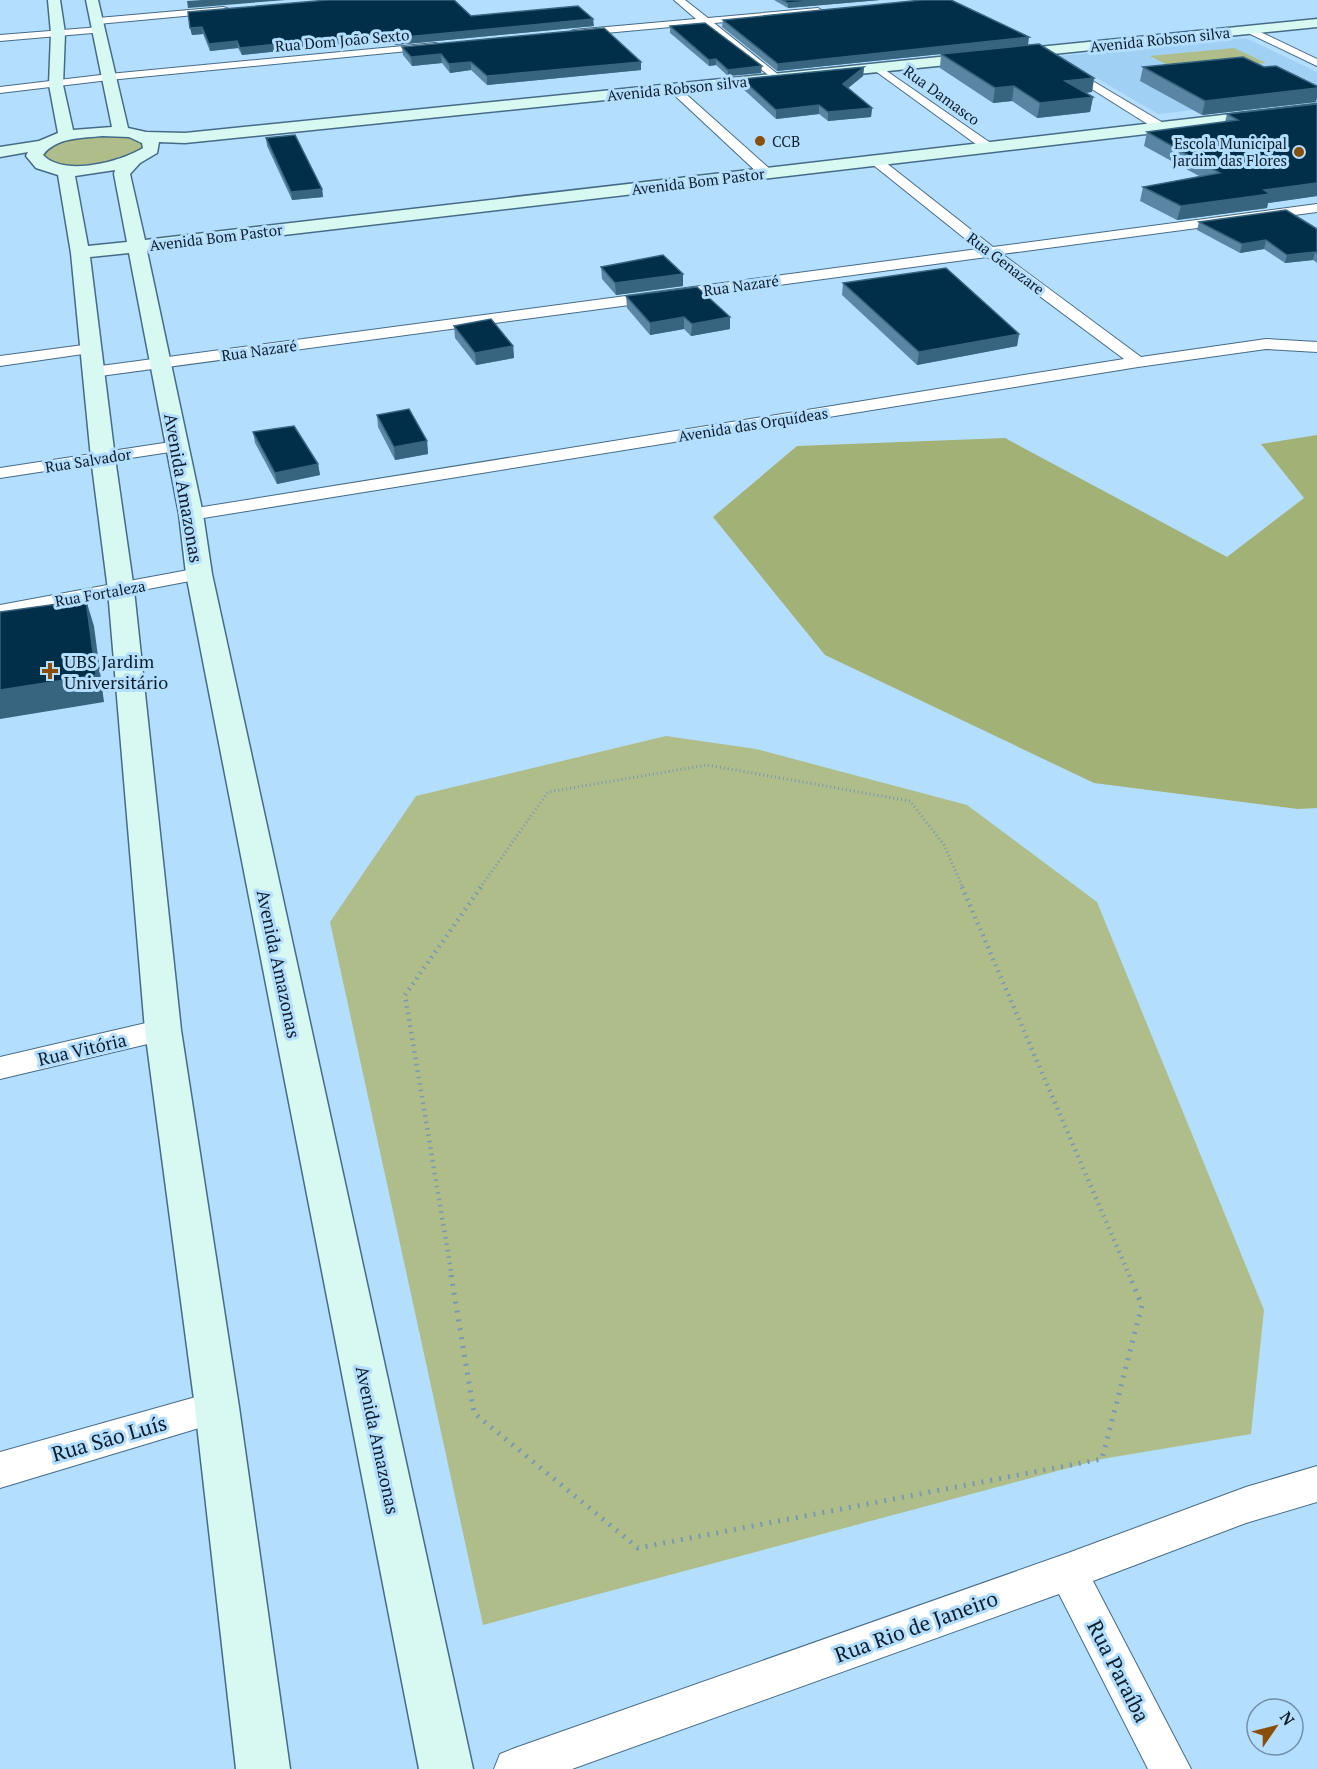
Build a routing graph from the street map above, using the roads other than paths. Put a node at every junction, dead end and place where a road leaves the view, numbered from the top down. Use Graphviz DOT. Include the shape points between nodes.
graph roads {
  1 [pos="54,0"];
  2 [pos="92,0"];
  3 [pos="679,0"];
  4 [pos="833,9"];
  5 [pos="229,10"];
  6 [pos="707,21"];
  7 [pos="1317,24"];
  8 [pos="99,26"];
  9 [pos="1250,30"];
  10 [pos="58,33"];
  11 [pos="566,34"];
  12 [pos="0,38"];
  13 [pos="449,45"];
  14 [pos="1039,52"];
  15 [pos="1317,63"];
  16 [pos="878,68"];
  17 [pos="109,77"];
  18 [pos="776,78"];
  19 [pos="56,85"];
  20 [pos="674,89"];
  21 [pos="0,90"];
  22 [pos="1317,109"];
  23 [pos="1161,128"];
  24 [pos="43,145"];
  25 [pos="137,145"];
  26 [pos="988,147"];
  27 [pos="0,152"];
  28 [pos="58,157"];
  29 [pos="876,161"];
  30 [pos="0,162"];
  31 [pos="766,173"];
  32 [pos="1317,208"];
  33 [pos="136,247"];
  34 [pos="990,252"];
  35 [pos="80,253"];
  36 [pos="1317,336"];
  37 [pos="1266,344"];
  38 [pos="1317,347"];
  39 [pos="0,361"];
  40 [pos="92,361"];
  41 [pos="1137,362"];
  42 [pos="161,363"];
  43 [pos="177,446"];
  44 [pos="103,458"];
  45 [pos="0,473"];
  46 [pos="191,514"];
  47 [pos="199,574"];
  48 [pos="121,590"];
  49 [pos="0,611"];
  50 [pos="164,1030"];
  51 [pos="0,1068"];
  52 [pos="217,1407"];
  53 [pos="0,1470"];
  54 [pos="1317,1484"];
  55 [pos="1068,1572"];
  56 [pos="263,1769"];
  57 [pos="446,1769"];
  58 [pos="515,1769"];
  59 [pos="1170,1769"];
  1 -- 10 [label="street"];
  2 -- 8 [label="street, Avenida Amazonas"];
  3 -- 6 [label="street"];
  4 -- 6 [label="street"];
  5 -- 8 [label="street"];
  6 -- 11 [label="street"];
  6 -- 18 [label="street"];
  7 -- 9 [label="street, Avenida Robson silva"];
  8 -- 10 [label="street"];
  8 -- 17 [label="street, Avenida Amazonas"];
  9 -- 14 [label="street, Avenida Robson silva"];
  9 -- 15 [label="street"];
  10 -- 12 [label="street"];
  10 -- 19 [label="street"];
  13 -- 17 [label="street, Rua Dom João Sexto"];
  14 -- 16 [label="street, Avenida Robson silva"];
  14 -- 23 [label="street"];
  16 -- 18 [label="street, Avenida Robson silva"];
  16 -- 26 [label="street, Rua Damasco"];
  17 -- 19 [label="street, Rua Dom João Sexto"];
  17 -- 25 [label="street, Avenida Amazonas"];
  18 -- 20 [label="street, Avenida Robson silva"];
  19 -- 21 [label="street, Rua Dom João Sexto"];
  19 -- 28 [label="street"];
  20 -- 25 [label="street, Avenida Robson silva"];
  20 -- 31 [label="street"];
  22 -- 23 [label="street, Avenida Bom Pastor"];
  23 -- 26 [label="street, Avenida Bom Pastor"];
  24 -- 27 [label="street"];
  24 -- 28 [label="street"];
  24 -- 28 [label="street" via="34,156"];
  25 -- 28 [label="street" via="100,169"];
  25 -- 28 [label="street" via="84,133"];
  25 -- 33 [label="street, Avenida Amazonas" via="122,174"];
  26 -- 29 [label="street, Avenida Bom Pastor"];
  28 -- 30 [label="street"];
  28 -- 35 [label="street"];
  29 -- 31 [label="street, Avenida Bom Pastor"];
  29 -- 34 [label="street, Rua Genazare"];
  31 -- 33 [label="street, Avenida Bom Pastor"];
  32 -- 34 [label="street, Rua Nazaré"];
  33 -- 35 [label="street, Avenida Bom Pastor"];
  33 -- 42 [label="street, Avenida Amazonas"];
  34 -- 41 [label="street, Rua Genazare"];
  34 -- 42 [label="street, Rua Nazaré"];
  35 -- 40 [label="street"];
  36 -- 37 [label="street"];
  37 -- 38 [label="street, Avenida das Orquídeas"];
  37 -- 41 [label="street, Avenida das Orquídeas"];
  39 -- 40 [label="street, Rua Nazaré"];
  40 -- 42 [label="street, Rua Nazaré"];
  40 -- 44 [label="street"];
  41 -- 46 [label="street, Avenida das Orquídeas"];
  42 -- 43 [label="street, Avenida Amazonas"];
  43 -- 44 [label="street, Rua Salvador"];
  43 -- 46 [label="street, Avenida Amazonas"];
  44 -- 45 [label="street, Rua Salvador"];
  44 -- 48 [label="street"];
  46 -- 47 [label="street, Avenida Amazonas"];
  47 -- 48 [label="street, Rua Fortaleza"];
  47 -- 57 [label="street, Avenida Amazonas"];
  48 -- 49 [label="street, Rua Fortaleza"];
  48 -- 50 [label="street"];
  50 -- 51 [label="street, Rua Vitória"];
  50 -- 52 [label="street"];
  52 -- 53 [label="street, Rua São Luís"];
  52 -- 56 [label="street"];
  54 -- 55 [label="street, Rua Rio de Janeiro" via="1246,1505"];
  55 -- 58 [label="street, Rua Rio de Janeiro"];
  55 -- 59 [label="street, Rua Paraíba"];
}
